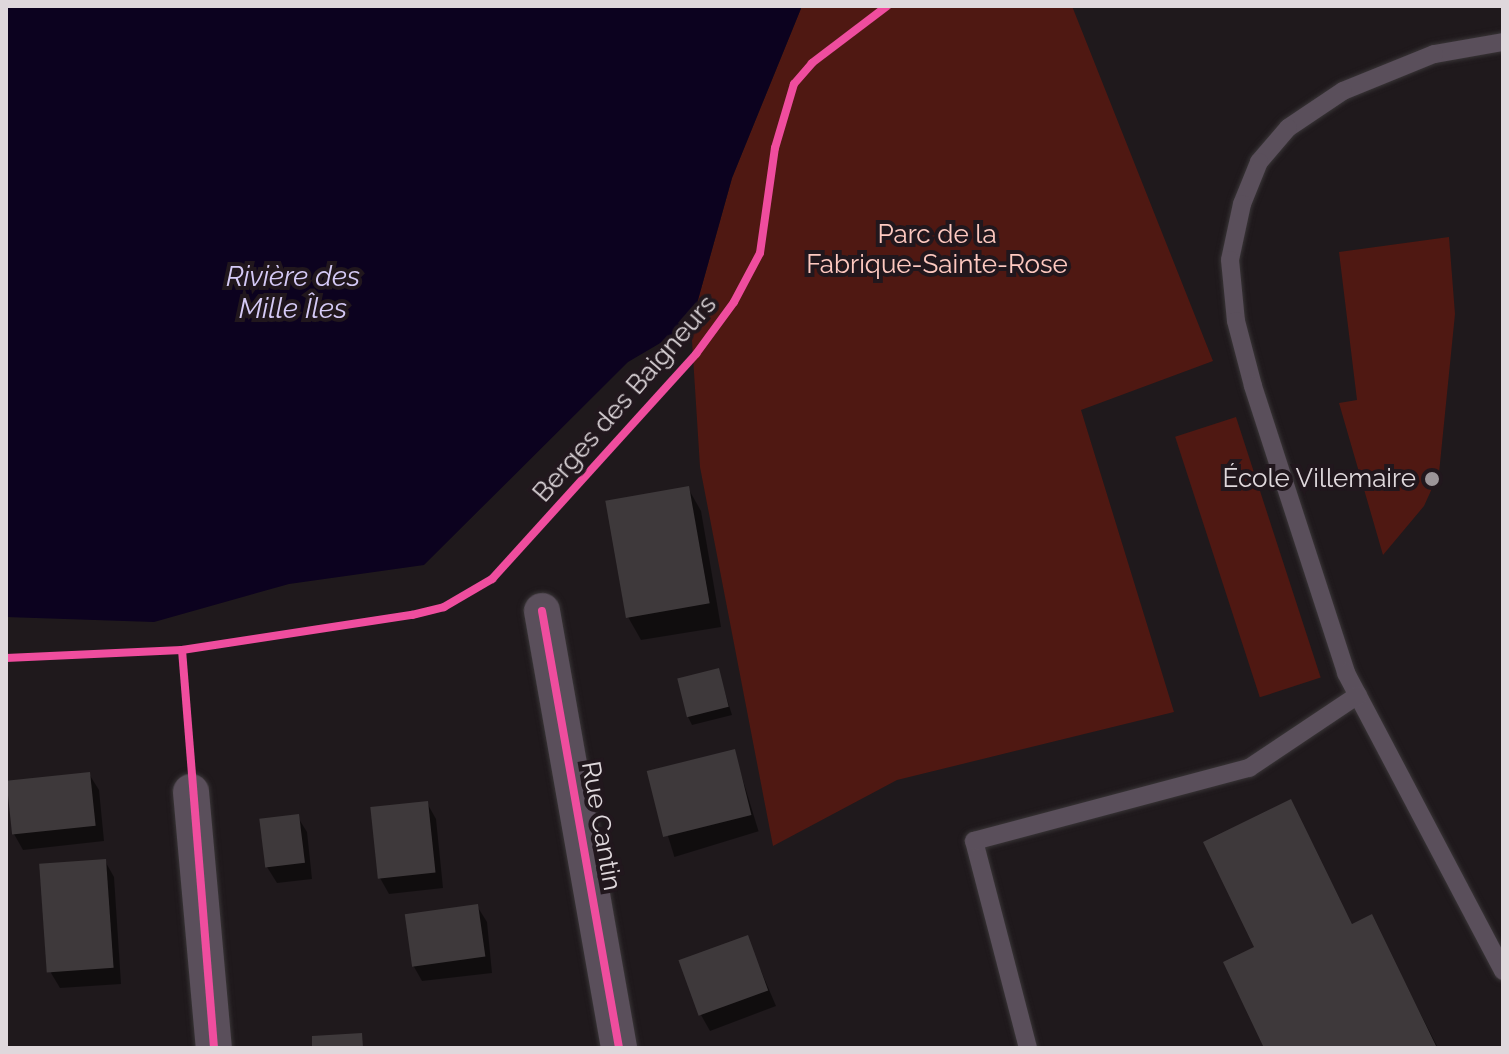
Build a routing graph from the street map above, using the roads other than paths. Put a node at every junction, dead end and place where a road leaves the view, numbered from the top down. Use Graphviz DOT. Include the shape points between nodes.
graph roads {
  1 [pos="1503,42"];
  2 [pos="542,611"];
  3 [pos="1358,695"];
  4 [pos="191,792"];
  5 [pos="1503,971"];
  6 [pos="214,1048"];
  7 [pos="619,1048"];
  8 [pos="1028,1048"];
  1 -- 3 [label="lane" via="1434,54 1343,91 1288,128 1259,162 1242,204 1230,260 1236,321 1334,635"];
  2 -- 7 [label="street, Rue Cantin"];
  3 -- 5 [label="lane"];
  3 -- 8 [label="lane" via="1249,768 974,841"];
  4 -- 6 [label="street"];
}
